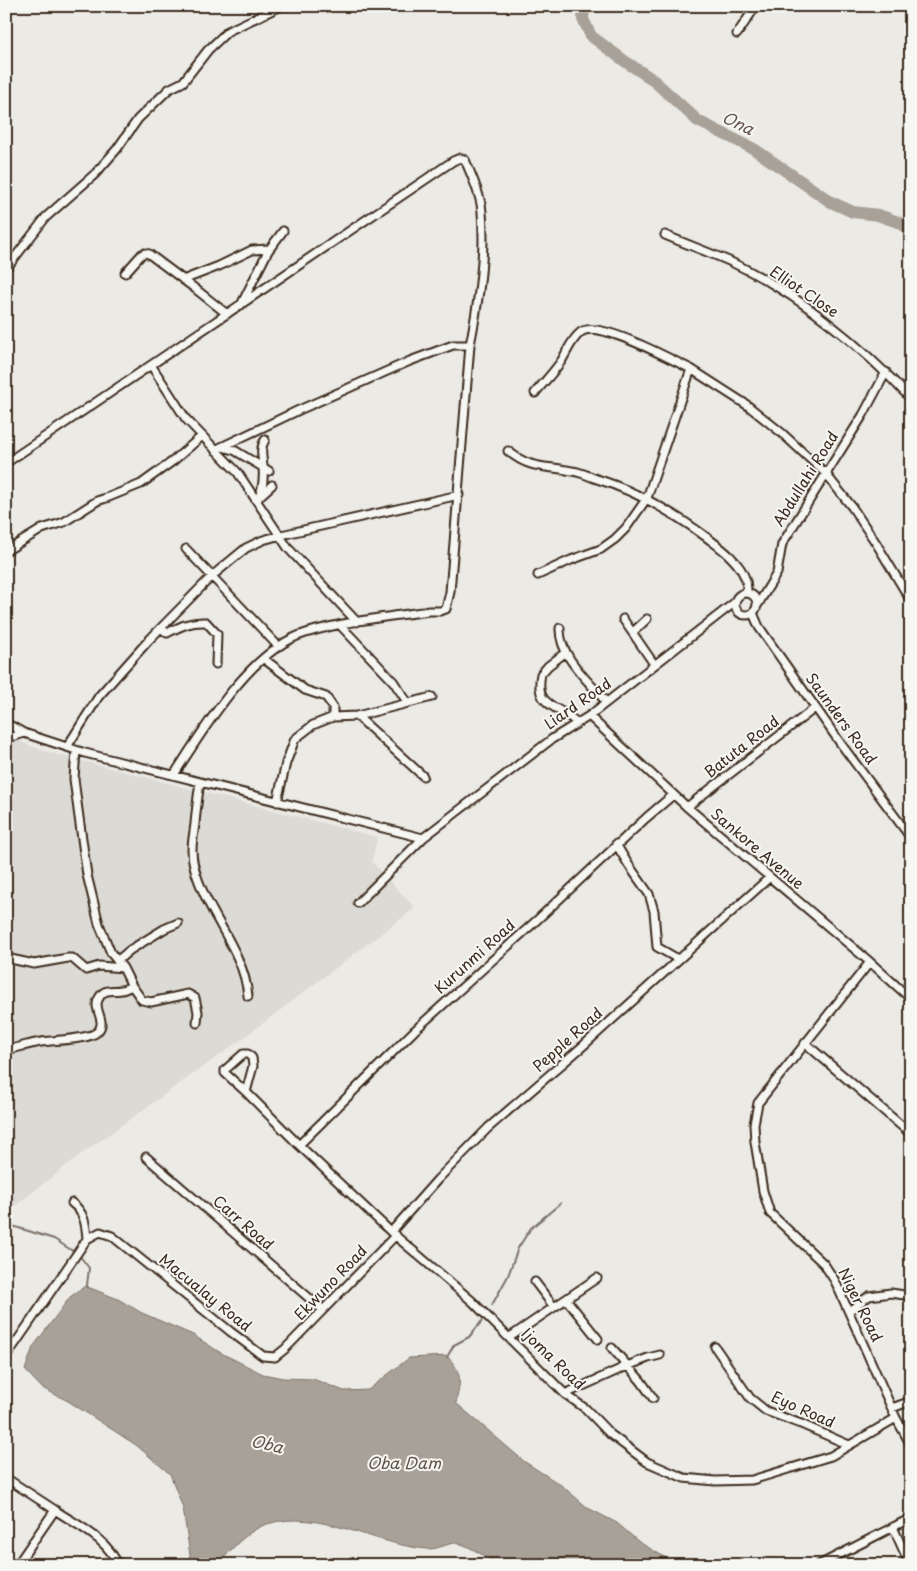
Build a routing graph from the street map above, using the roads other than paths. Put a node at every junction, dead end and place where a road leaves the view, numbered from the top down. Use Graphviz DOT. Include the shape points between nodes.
graph roads {
  1 [pos="281,6"];
  2 [pos="756,6"];
  3 [pos="737,34"];
  4 [pos="283,231"];
  5 [pos="665,235"];
  6 [pos="269,249"];
  7 [pos="6,269"];
  8 [pos="125,274"];
  9 [pos="183,280"];
  10 [pos="241,305"];
  11 [pos="227,314"];
  12 [pos="470,345"];
  13 [pos="151,366"];
  14 [pos="691,369"];
  15 [pos="886,372"];
  16 [pos="535,393"];
  17 [pos="911,399"];
  18 [pos="202,436"];
  19 [pos="265,440"];
  20 [pos="223,447"];
  21 [pos="215,450"];
  22 [pos="508,450"];
  23 [pos="6,463"];
  24 [pos="266,469"];
  25 [pos="825,473"];
  26 [pos="272,485"];
  27 [pos="459,495"];
  28 [pos="259,498"];
  29 [pos="646,498"];
  30 [pos="281,535"];
  31 [pos="186,549"];
  32 [pos="6,551"];
  33 [pos="538,575"];
  34 [pos="212,576"];
  35 [pos="765,593"];
  36 [pos="750,594"];
  37 [pos="911,601"];
  38 [pos="734,602"];
  39 [pos="757,606"];
  40 [pos="753,613"];
  41 [pos="623,619"];
  42 [pos="647,619"];
  43 [pos="357,622"];
  44 [pos="341,626"];
  45 [pos="160,628"];
  46 [pos="560,628"];
  47 [pos="634,632"];
  48 [pos="278,646"];
  49 [pos="566,652"];
  50 [pos="264,658"];
  51 [pos="216,664"];
  52 [pos="654,664"];
  53 [pos="432,697"];
  54 [pos="606,702"];
  55 [pos="408,703"];
  56 [pos="815,708"];
  57 [pos="333,716"];
  58 [pos="357,716"];
  59 [pos="589,716"];
  60 [pos="6,723"];
  61 [pos="577,723"];
  62 [pos="24,733"];
  63 [pos="6,736"];
  64 [pos="67,747"];
  65 [pos="76,750"];
  66 [pos="174,775"];
  67 [pos="423,776"];
  68 [pos="200,782"];
  69 [pos="673,794"];
  70 [pos="277,802"];
  71 [pos="686,807"];
  72 [pos="423,838"];
  73 [pos="911,838"];
  74 [pos="616,844"];
  75 [pos="770,878"];
  76 [pos="358,903"];
  77 [pos="178,923"];
  78 [pos="6,958"];
  79 [pos="678,959"];
  80 [pos="117,961"];
  81 [pos="870,962"];
  82 [pos="123,968"];
  83 [pos="132,986"];
  84 [pos="248,996"];
  85 [pos="911,999"];
  86 [pos="197,1023"];
  87 [pos="805,1043"];
  88 [pos="6,1050"];
  89 [pos="246,1092"];
  90 [pos="911,1134"];
  91 [pos="299,1145"];
  92 [pos="146,1157"];
  93 [pos="72,1203"];
  94 [pos="393,1233"];
  95 [pos="87,1239"];
  96 [pos="597,1278"];
  97 [pos="534,1282"];
  98 [pos="911,1296"];
  99 [pos="566,1299"];
  100 [pos="554,1307"];
  101 [pos="323,1310"];
  102 [pos="849,1311"];
  103 [pos="510,1337"];
  104 [pos="598,1339"];
  105 [pos="715,1347"];
  106 [pos="612,1348"];
  107 [pos="285,1349"];
  108 [pos="660,1356"];
  109 [pos="6,1357"];
  110 [pos="627,1366"];
  111 [pos="565,1394"];
  112 [pos="653,1398"];
  113 [pos="911,1401"];
  114 [pos="892,1408"];
  115 [pos="896,1418"];
  116 [pos="849,1445"];
  117 [pos="911,1445"];
  118 [pos="6,1478"];
  119 [pos="55,1510"];
  120 [pos="911,1518"];
  121 [pos="893,1527"];
  122 [pos="17,1565"];
  123 [pos="118,1565"];
  124 [pos="819,1565"];
  125 [pos="910,1565"];
  1 -- 7 [label="street" via="228,30 183,82 169,89 138,119 95,174 46,217"];
  2 -- 3 [label="street"];
  4 -- 6 [label="street"];
  5 -- 15 [label="street, Elliot Close" via="730,261 775,286 827,322"];
  6 -- 9 [label="street" via="252,250"];
  6 -- 10 [label="street"];
  8 -- 9 [label="street" via="145,253"];
  9 -- 11 [label="street"];
  10 -- 11 [label="street"];
  10 -- 12 [label="street" via="460,158 465,160 477,190 483,222 479,304"];
  11 -- 13 [label="street"];
  12 -- 20 [label="street" via="453,345 410,361"];
  12 -- 27 [label="street"];
  13 -- 18 [label="street" via="186,419"];
  13 -- 23 [label="street"];
  14 -- 16 [label="street" via="615,334 596,329 583,331 572,342"];
  14 -- 25 [label="street" via="747,405"];
  14 -- 29 [label="street"];
  15 -- 17 [label="street, Elliot Close"];
  15 -- 25 [label="street, Abdullahi Road" via="864,415"];
  18 -- 21 [label="street"];
  18 -- 32 [label="street" via="141,484 96,500 64,522 42,529"];
  19 -- 24 [label="street" via="261,450"];
  20 -- 21 [label="street"];
  20 -- 24 [label="street"];
  21 -- 28 [label="street"];
  22 -- 29 [label="street" via="528,464 572,471"];
  24 -- 28 [label="street"];
  25 -- 35 [label="street, Abdullahi Road" via="782,544 777,573"];
  25 -- 37 [label="street" via="852,506"];
  26 -- 28 [label="street"];
  27 -- 30 [label="street"];
  27 -- 43 [label="street" via="446,609"];
  28 -- 30 [label="street"];
  29 -- 33 [label="street" via="616,539 601,549"];
  29 -- 36 [label="street" via="683,519 724,550 745,577"];
  30 -- 34 [label="street" via="246,548"];
  30 -- 43 [label="street" via="288,548"];
  31 -- 34 [label="street"];
  34 -- 45 [label="street"];
  34 -- 48 [label="street"];
  35 -- 36 [label="street"];
  35 -- 39 [label="street, Abdullahi Road"];
  36 -- 38 [label="street" via="740,594"];
  36 -- 39 [label="street"];
  38 -- 40 [label="street" via="742,615"];
  38 -- 52 [label="street, Liard Road"];
  39 -- 40 [label="street"];
  40 -- 56 [label="street, Saunders Road" via="759,627"];
  41 -- 47 [label="street"];
  42 -- 47 [label="street"];
  43 -- 44 [label="street"];
  44 -- 48 [label="street" via="304,633"];
  44 -- 55 [label="street" via="393,681"];
  45 -- 51 [label="street" via="167,633 196,621 206,622 217,634"];
  45 -- 64 [label="street" via="98,696"];
  46 -- 49 [label="street"];
  47 -- 52 [label="street"];
  48 -- 50 [label="street"];
  49 -- 54 [label="street"];
  49 -- 61 [label="street" via="541,674 540,688 543,700"];
  50 -- 57 [label="street" via="305,690 326,697 333,707"];
  50 -- 66 [label="street" via="211,716"];
  52 -- 54 [label="street, Liard Road"];
  53 -- 55 [label="street"];
  54 -- 59 [label="street, Liard Road"];
  55 -- 58 [label="street"];
  56 -- 71 [label="street, Batuta Road"];
  56 -- 73 [label="street, Saunders Road"];
  57 -- 58 [label="street"];
  57 -- 70 [label="street" via="314,724 295,739"];
  58 -- 67 [label="street"];
  59 -- 61 [label="street, Liard Road"];
  59 -- 69 [label="street, Sankore Avenue"];
  60 -- 62 [label="street"];
  61 -- 72 [label="street, Liard Road"];
  62 -- 63 [label="street"];
  62 -- 64 [label="street"];
  64 -- 65 [label="street"];
  65 -- 66 [label="street"];
  65 -- 80 [label="street" via="74,779 87,875 99,924"];
  66 -- 68 [label="street"];
  68 -- 70 [label="street"];
  68 -- 84 [label="street" via="191,841 193,864 202,892 240,964"];
  69 -- 71 [label="street, Sankore Avenue"];
  69 -- 74 [label="street, Kurunmi Road"];
  70 -- 72 [label="street"];
  71 -- 75 [label="street, Sankore Avenue"];
  72 -- 76 [label="street, Liard Road"];
  74 -- 79 [label="street" via="649,894 658,947"];
  74 -- 91 [label="street, Kurunmi Road" via="415,1030"];
  75 -- 79 [label="street, Pepple Road"];
  75 -- 81 [label="street, Sankore Avenue"];
  77 -- 80 [label="street"];
  78 -- 82 [label="street" via="34,964 72,958 86,970 99,966"];
  79 -- 94 [label="street, Pepple Road" via="488,1128 438,1179"];
  80 -- 82 [label="street"];
  81 -- 85 [label="street, Sankore Avenue"];
  81 -- 87 [label="street, Niger Road"];
  82 -- 83 [label="street"];
  83 -- 86 [label="street" via="142,1000 151,1002 183,995 195,998"];
  83 -- 88 [label="street" via="101,995 97,1008 101,1022 99,1031 94,1034"];
  87 -- 90 [label="street"];
  87 -- 102 [label="street, Niger Road" via="758,1103 754,1124 762,1191 770,1213 824,1264"];
  89 -- 89 [label="street, Ijoma Road" via="225,1073 243,1054 252,1058 253,1066"];
  89 -- 91 [label="street, Ijoma Road"];
  91 -- 94 [label="street, Ijoma Road"];
  92 -- 101 [label="street, Carr Road"];
  93 -- 95 [label="street" via="82,1214"];
  94 -- 101 [label="street, Ekwuno Road"];
  94 -- 103 [label="street, Ijoma Road"];
  95 -- 107 [label="street, Macualay Road" via="100,1232 112,1236 263,1356 275,1357"];
  95 -- 109 [label="street"];
  96 -- 99 [label="street"];
  97 -- 100 [label="street"];
  98 -- 102 [label="street" via="891,1293 869,1296"];
  99 -- 100 [label="street"];
  99 -- 104 [label="street"];
  100 -- 103 [label="street"];
  101 -- 107 [label="street, Ekwuno Road"];
  102 -- 114 [label="street, Niger Road"];
  103 -- 111 [label="street, Ijoma Road"];
  105 -- 116 [label="street, Eyo Road" via="750,1398 766,1411"];
  106 -- 110 [label="street"];
  108 -- 110 [label="street"];
  110 -- 111 [label="street"];
  110 -- 112 [label="street"];
  111 -- 116 [label="street, Ijoma Road" via="647,1462 684,1478 752,1480 831,1456"];
  113 -- 114 [label="street"];
  114 -- 115 [label="street, Niger Road"];
  115 -- 116 [label="street, Ijoma Road"];
  115 -- 117 [label="street, Niger Road"];
  118 -- 119 [label="street"];
  119 -- 122 [label="street"];
  119 -- 123 [label="street" via="102,1542"];
  120 -- 121 [label="street"];
  121 -- 124 [label="street"];
  121 -- 125 [label="street"];
}
